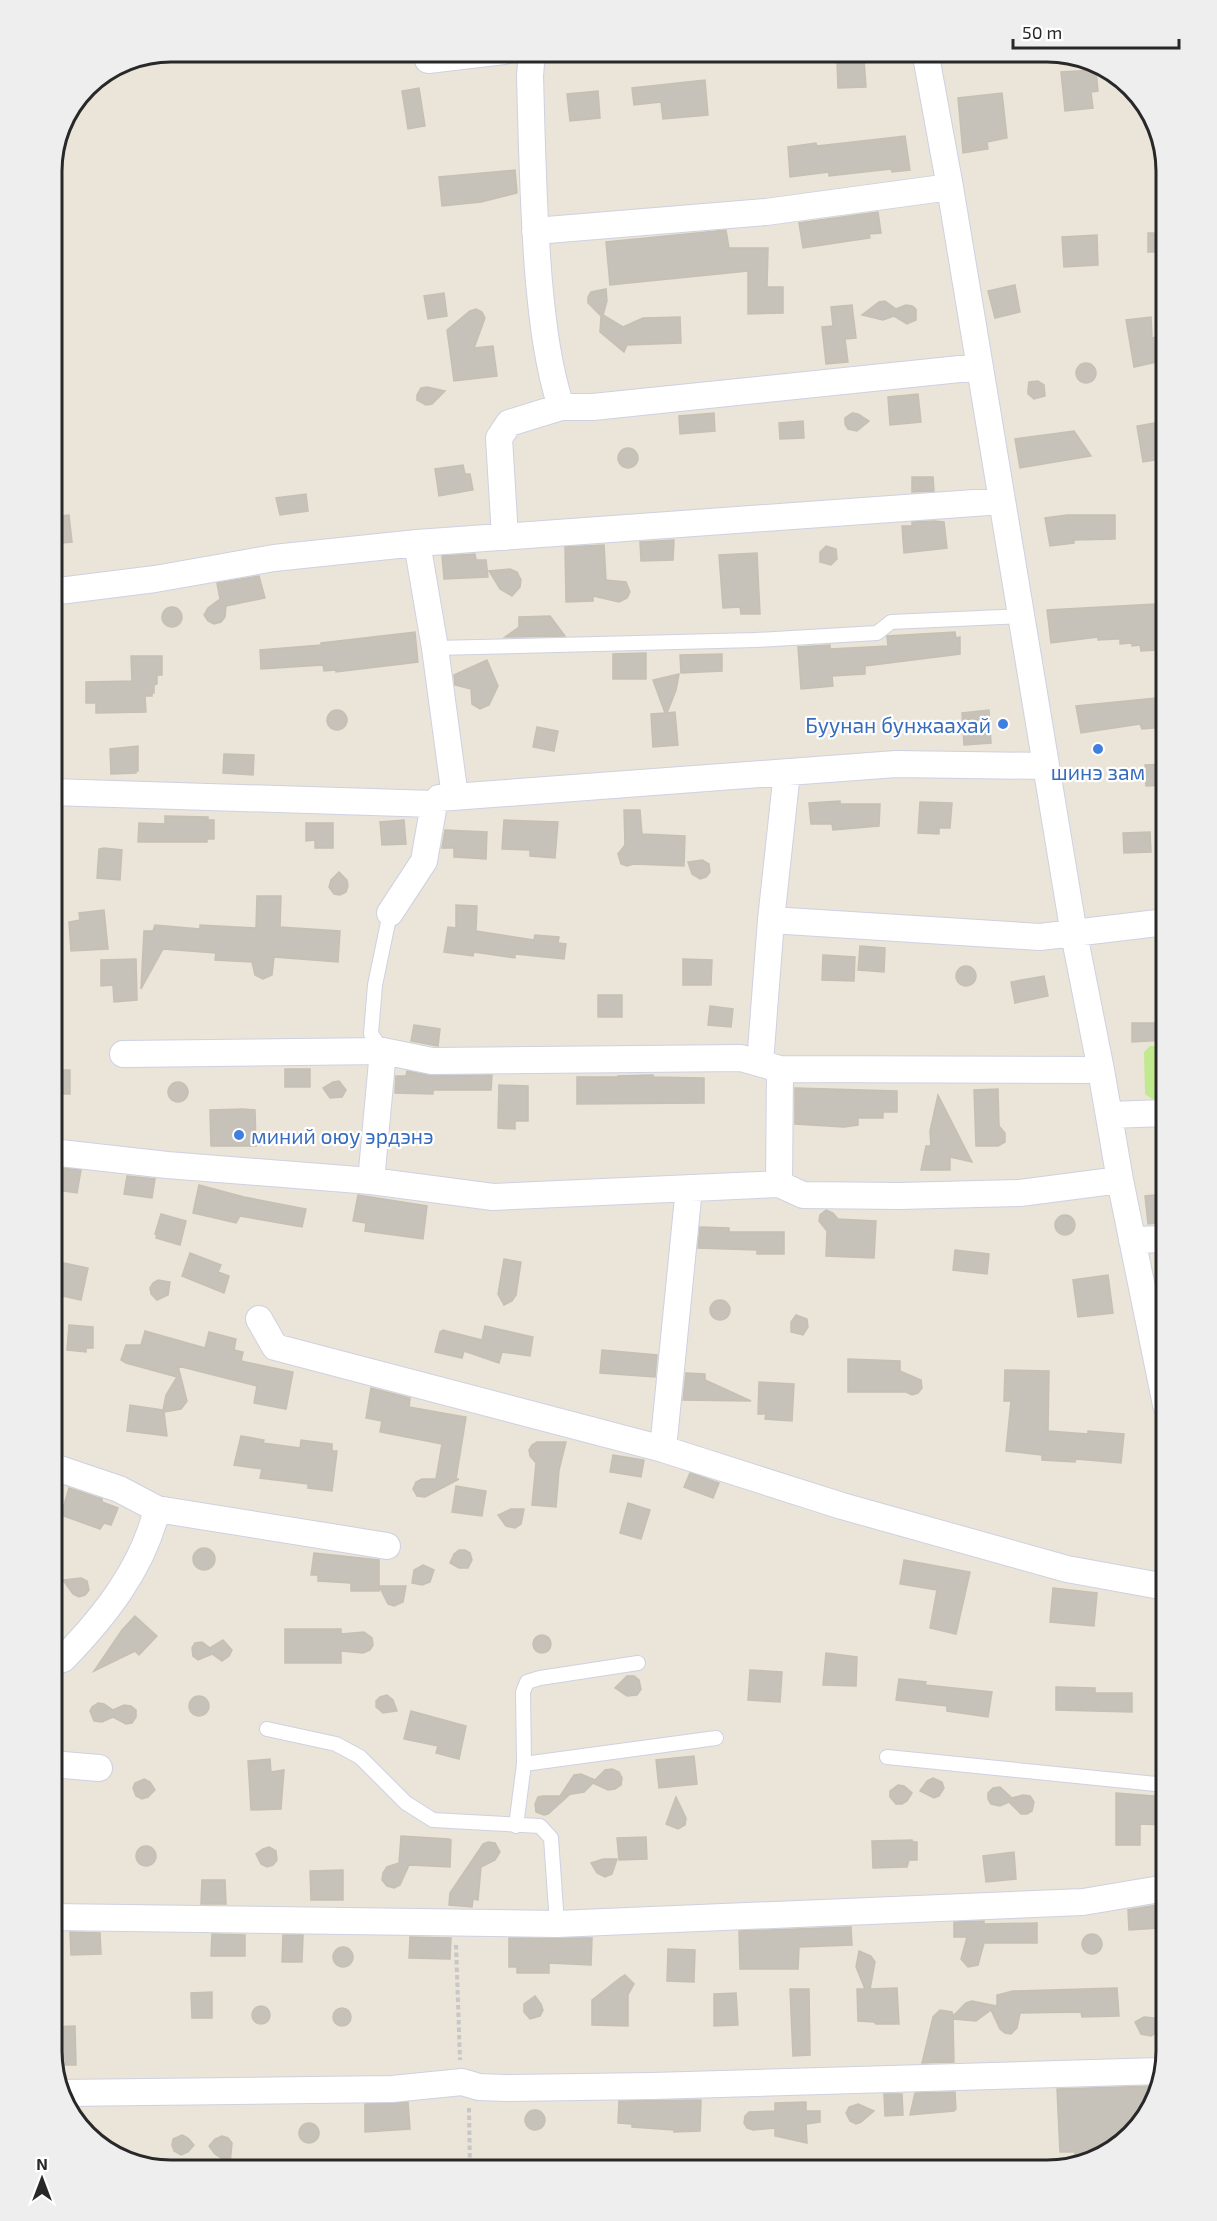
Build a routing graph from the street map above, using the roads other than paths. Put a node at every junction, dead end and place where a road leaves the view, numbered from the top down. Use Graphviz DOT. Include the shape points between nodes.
graph roads {
  1 [pos="531,62"];
  2 [pos="927,62"];
  3 [pos="950,187"];
  4 [pos="535,231"];
  5 [pos="979,367"];
  6 [pos="561,407"];
  7 [pos="1002,501"];
  8 [pos="505,537"];
  9 [pos="417,543"];
  10 [pos="62,591"];
  11 [pos="1021,616"];
  12 [pos="435,648"];
  13 [pos="1046,766"];
  14 [pos="788,772"];
  15 [pos="62,792"];
  16 [pos="444,801"];
  17 [pos="390,913"];
  18 [pos="771,920"];
  19 [pos="1156,923"];
  20 [pos="1074,934"];
  21 [pos="383,1052"];
  22 [pos="123,1054"];
  23 [pos="770,1066"];
  24 [pos="1101,1070"];
  25 [pos="1156,1113"];
  26 [pos="1109,1115"];
  27 [pos="62,1153"];
  28 [pos="1120,1180"];
  29 [pos="371,1181"];
  30 [pos="779,1184"];
  31 [pos="689,1188"];
  32 [pos="1156,1239"];
  33 [pos="1132,1240"];
  34 [pos="259,1319"];
  35 [pos="1156,1356"];
  36 [pos="663,1449"];
  37 [pos="62,1470"];
  38 [pos="157,1509"];
  39 [pos="387,1546"];
  40 [pos="1156,1585"];
  41 [pos="62,1659"];
  42 [pos="638,1663"];
  43 [pos="267,1729"];
  44 [pos="716,1738"];
  45 [pos="887,1756"];
  46 [pos="524,1764"];
  47 [pos="62,1765"];
  48 [pos="99,1768"];
  49 [pos="1156,1784"];
  50 [pos="516,1826"];
  51 [pos="1156,1890"];
  52 [pos="62,1917"];
  53 [pos="557,1924"];
  54 [pos="1153,2071"];
  55 [pos="70,2092"];
  1 -- 4 [label="street"];
  2 -- 3 [label="street"];
  3 -- 4 [label="street" via="766,212"];
  3 -- 5 [label="street"];
  4 -- 6 [label="street" via="546,347"];
  5 -- 6 [label="street" via="593,407"];
  5 -- 7 [label="street"];
  6 -- 8 [label="street" via="509,423 499,438"];
  7 -- 8 [label="street"];
  7 -- 11 [label="street"];
  8 -- 9 [label="street"];
  9 -- 10 [label="street" via="274,558"];
  9 -- 12 [label="street"];
  11 -- 12 [label="lane" via="891,622 877,633 756,640"];
  11 -- 13 [label="street"];
  12 -- 16 [label="street"];
  13 -- 14 [label="street" via="896,764"];
  13 -- 20 [label="street"];
  14 -- 16 [label="street"];
  14 -- 18 [label="street"];
  15 -- 16 [label="street"];
  16 -- 17 [label="street" via="424,861"];
  17 -- 21 [label="lane" via="375,985 371,1034"];
  18 -- 20 [label="street" via="1040,937"];
  18 -- 23 [label="street"];
  19 -- 20 [label="street"];
  20 -- 24 [label="street"];
  21 -- 22 [label="street"];
  21 -- 23 [label="street" via="432,1061 741,1058"];
  21 -- 29 [label="street"];
  23 -- 24 [label="street"];
  23 -- 30 [label="street"];
  24 -- 26 [label="street"];
  25 -- 26 [label="street"];
  26 -- 28 [label="street"];
  27 -- 29 [label="street"];
  28 -- 30 [label="street" via="1020,1193 941,1196 803,1195"];
  28 -- 33 [label="street"];
  29 -- 31 [label="street" via="493,1197"];
  30 -- 31 [label="street"];
  31 -- 36 [label="street"];
  32 -- 33 [label="street"];
  33 -- 35 [label="street"];
  34 -- 36 [label="street" via="275,1347"];
  36 -- 40 [label="street" via="842,1506 1067,1569"];
  37 -- 38 [label="street" via="119,1489"];
  38 -- 39 [label="street"];
  38 -- 41 [label="street" via="151,1534 126,1583"];
  42 -- 46 [label="lane" via="527,1682 523,1692"];
  43 -- 50 [label="lane" via="336,1744 360,1757 406,1803 433,1821"];
  44 -- 46 [label="lane"];
  45 -- 49 [label="lane"];
  46 -- 50 [label="lane"];
  47 -- 48 [label="street"];
  50 -- 53 [label="lane" via="540,1826 551,1838"];
  51 -- 53 [label="street" via="1083,1902"];
  52 -- 53 [label="street"];
  54 -- 55 [label="street" via="652,2086 506,2088 462,2082 393,2089"];
}
